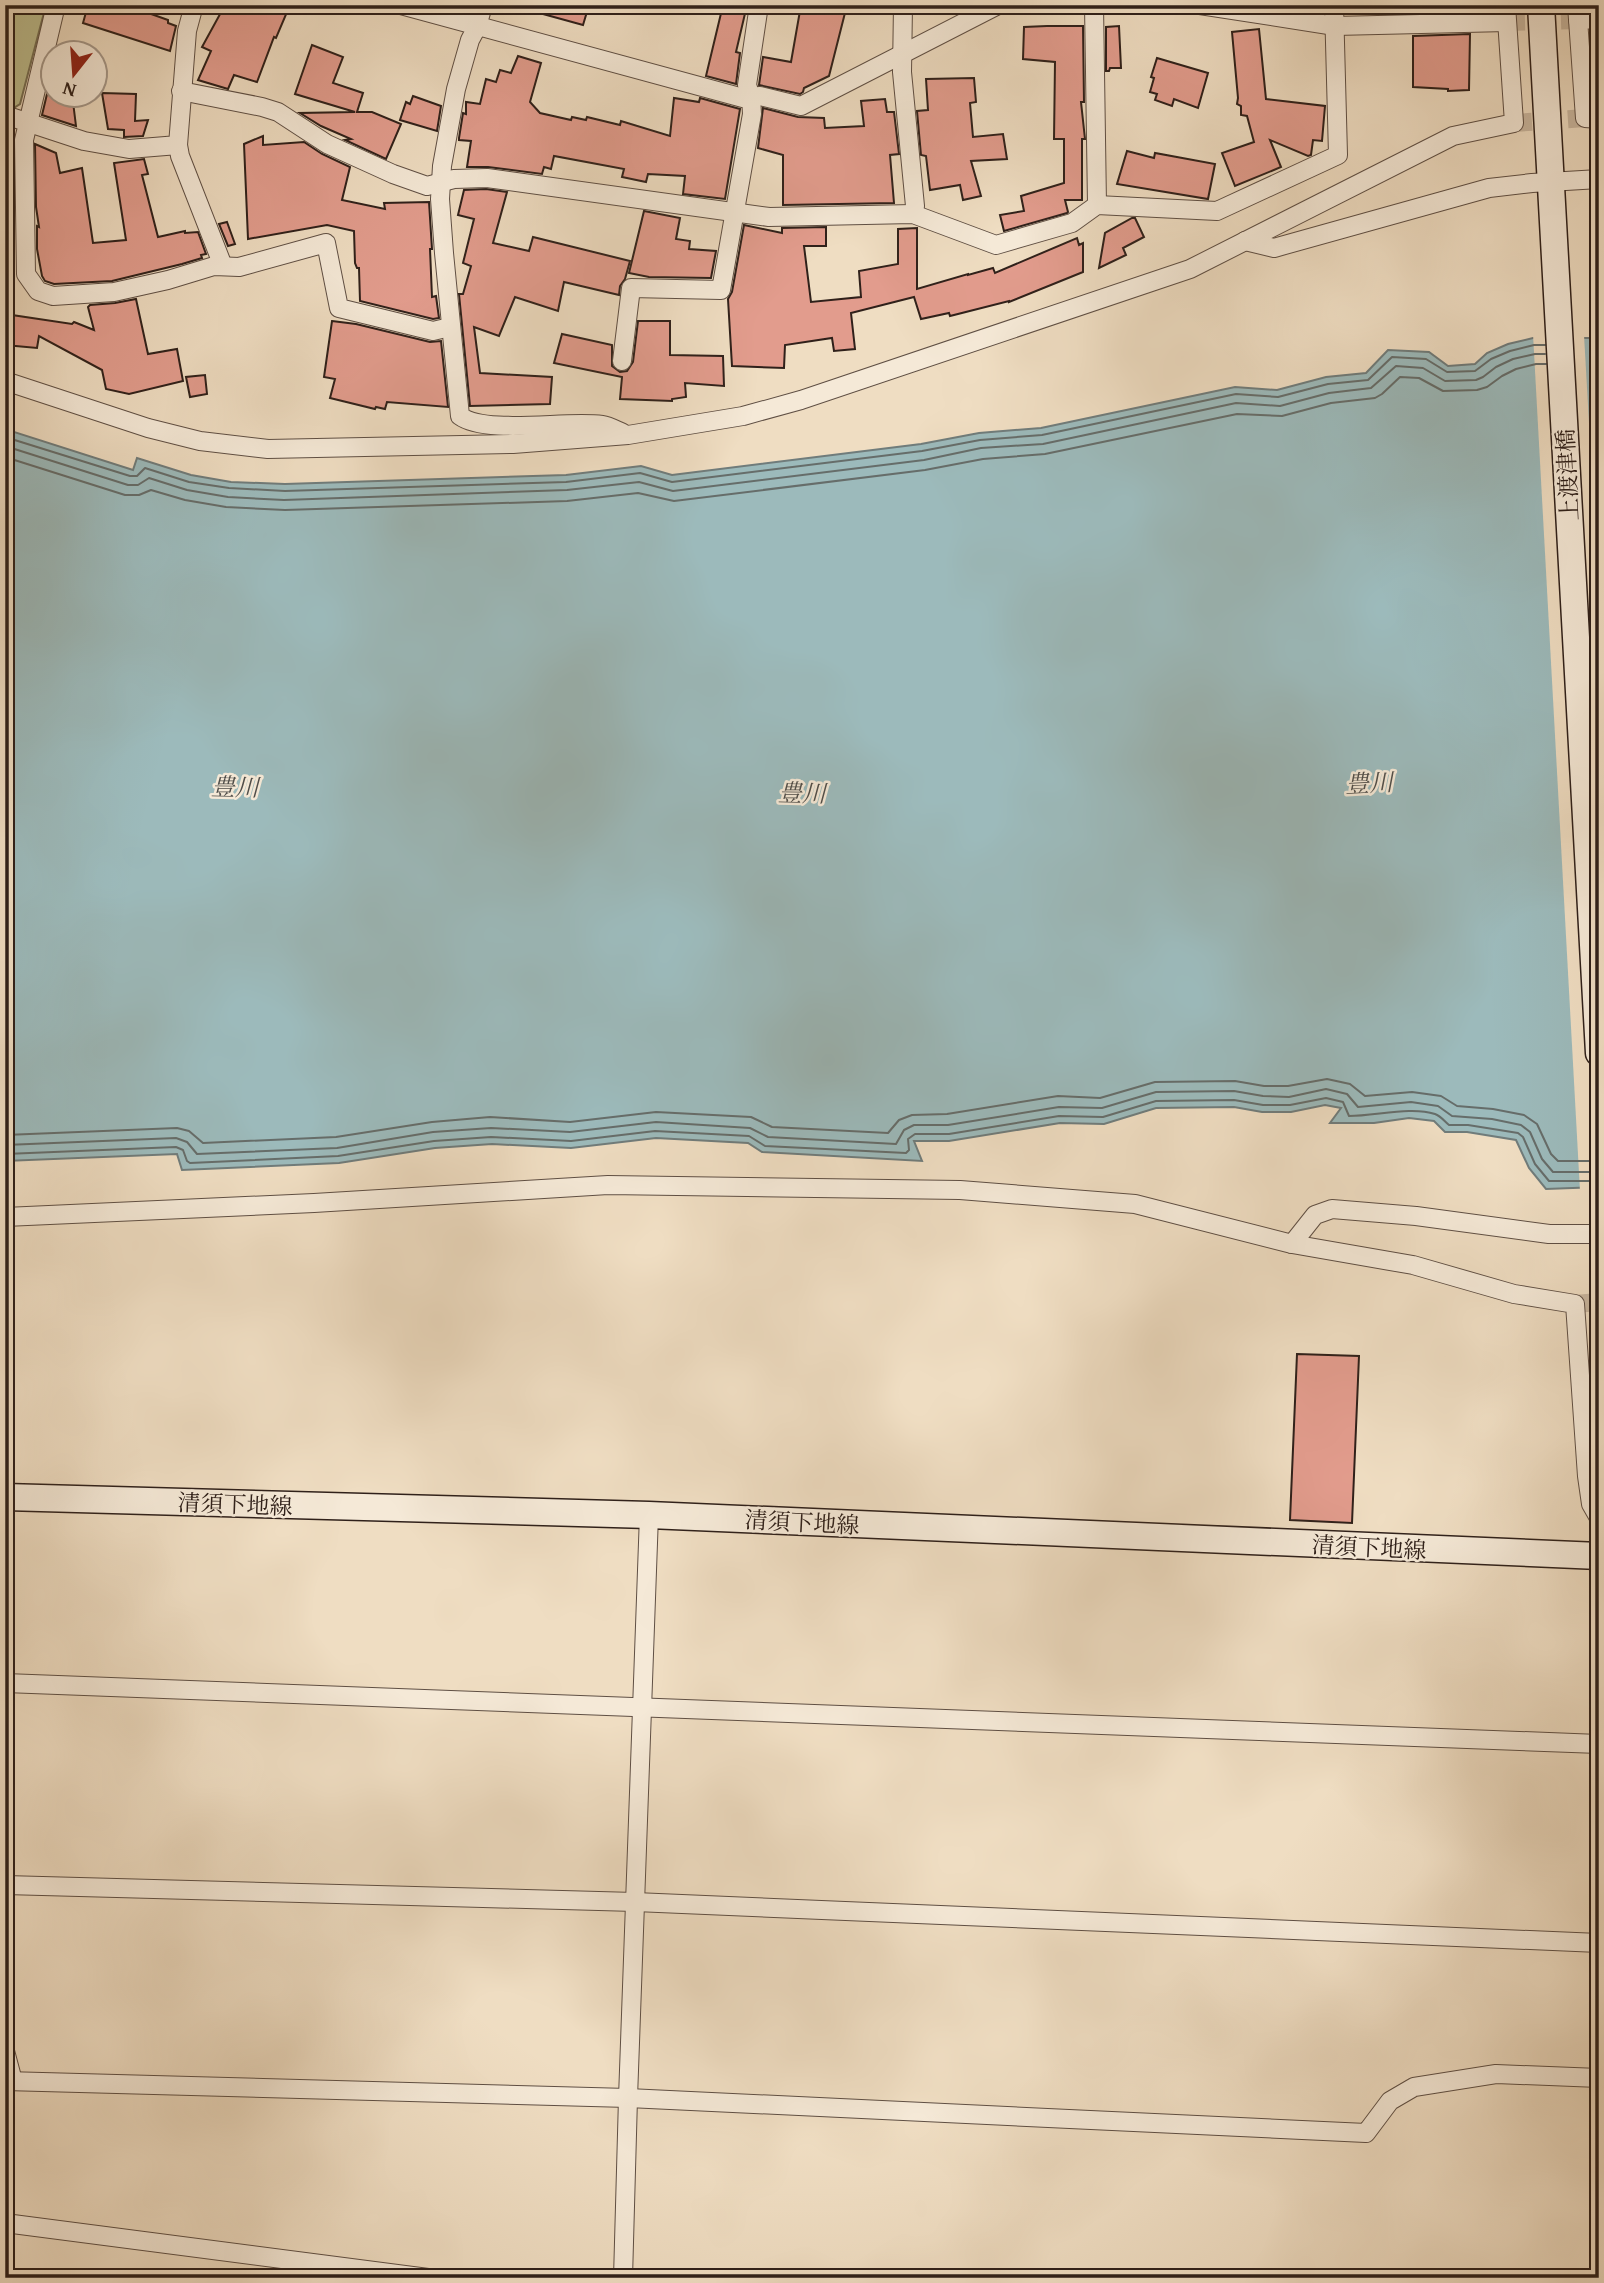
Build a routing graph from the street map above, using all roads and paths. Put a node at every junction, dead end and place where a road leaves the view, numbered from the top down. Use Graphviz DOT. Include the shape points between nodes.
graph roads {
  1 [pos="56,5"];
  2 [pos="194,5"];
  3 [pos="401,5"];
  4 [pos="484,5"];
  5 [pos="758,5"];
  6 [pos="904,5"];
  7 [pos="998,5"];
  8 [pos="1094,5"];
  9 [pos="1200,5"];
  10 [pos="1334,5"];
  11 [pos="1541,5"];
  12 [pos="1578,12"];
  13 [pos="1507,14"];
  14 [pos="1599,19"];
  15 [pos="1335,26"];
  16 [pos="477,27"];
  17 [pos="902,53"];
  18 [pos="181,91"];
  19 [pos="751,97"];
  20 [pos="5,115"];
  21 [pos="1599,119"];
  22 [pos="27,124"];
  23 [pos="178,145"];
  24 [pos="1599,179"];
  25 [pos="441,182"];
  26 [pos="1551,186"];
  27 [pos="1097,205"];
  28 [pos="734,214"];
  29 [pos="913,215"];
  30 [pos="1245,241"];
  31 [pos="223,266"];
  32 [pos="450,327"];
  33 [pos="622,362"];
  34 [pos="5,380"];
  35 [pos="628,435"];
  36 [pos="1599,1053"];
  37 [pos="5,1217"];
  38 [pos="1599,1234"];
  39 [pos="1292,1244"];
  40 [pos="5,1497"];
  41 [pos="649,1515"];
  42 [pos="1599,1518"];
  43 [pos="1599,1556"];
  44 [pos="5,1684"];
  45 [pos="642,1707"];
  46 [pos="1599,1744"];
  47 [pos="5,1885"];
  48 [pos="635,1902"];
  49 [pos="1599,1943"];
  50 [pos="5,2051"];
  51 [pos="1599,2078"];
  52 [pos="9,2081"];
  53 [pos="628,2098"];
  54 [pos="5,2223"];
  55 [pos="428,2278"];
  56 [pos="623,2278"];
  1 -- 22 [label="street"];
  2 -- 18 [label="street"];
  3 -- 16 [label="street"];
  4 -- 16 [label="street"];
  5 -- 19 [label="street" via="747,85"];
  6 -- 17 [label="street"];
  7 -- 17 [label="street"];
  8 -- 27 [label="street"];
  9 -- 15 [label="street"];
  10 -- 15 [label="street"];
  11 -- 26 [label="main road, 上渡津橋"];
  12 -- 14 [label="street"];
  12 -- 21 [label="street" via="1585,118"];
  13 -- 15 [label="street"];
  13 -- 30 [label="street" via="1514,123 1453,136"];
  15 -- 27 [label="street" via="1338,155 1217,211"];
  16 -- 19 [label="street"];
  16 -- 25 [label="street" via="456,89"];
  17 -- 19 [label="street" via="801,107"];
  17 -- 29 [label="street"];
  18 -- 23 [label="street"];
  18 -- 25 [label="street" via="262,107 393,174 427,186"];
  19 -- 28 [label="street"];
  20 -- 22 [label="street"];
  22 -- 23 [label="street" via="129,149"];
  22 -- 31 [label="street" via="26,274 38,291 53,296 114,292"];
  23 -- 31 [label="street"];
  24 -- 26 [label="street"];
  25 -- 28 [label="street" via="487,178"];
  25 -- 32 [label="street"];
  26 -- 30 [label="street" via="1489,188 1274,248"];
  26 -- 36 [label="main road, 上渡津橋"];
  27 -- 29 [label="street" via="1072,223 996,245"];
  28 -- 29 [label="street"];
  28 -- 33 [label="street" via="721,290 631,288"];
  30 -- 35 [label="street" via="1191,269 801,400 743,416"];
  31 -- 32 [label="street" via="239,267 326,243 339,308 433,331"];
  32 -- 35 [label="street" via="458,407 468,422 604,425"];
  34 -- 35 [label="street" via="148,428 200,441 268,449 513,444"];
  37 -- 39 [label="street" via="608,1185 960,1190 1135,1204"];
  38 -- 39 [label="street" via="1549,1234 1332,1209 1315,1215"];
  39 -- 42 [label="street" via="1413,1265 1514,1294 1575,1304 1587,1476 1591,1504"];
  40 -- 41 [label="main road, 清須下地線"];
  41 -- 43 [label="main road, 清須下地線"];
  41 -- 45 [label="street"];
  44 -- 45 [label="street"];
  45 -- 46 [label="street"];
  45 -- 48 [label="street"];
  47 -- 48 [label="street"];
  48 -- 49 [label="street"];
  48 -- 53 [label="street"];
  50 -- 52 [label="street"];
  51 -- 53 [label="street" via="1496,2074 1414,2087 1390,2101 1366,2133"];
  52 -- 53 [label="street"];
  53 -- 56 [label="street"];
  54 -- 55 [label="street"];
}
